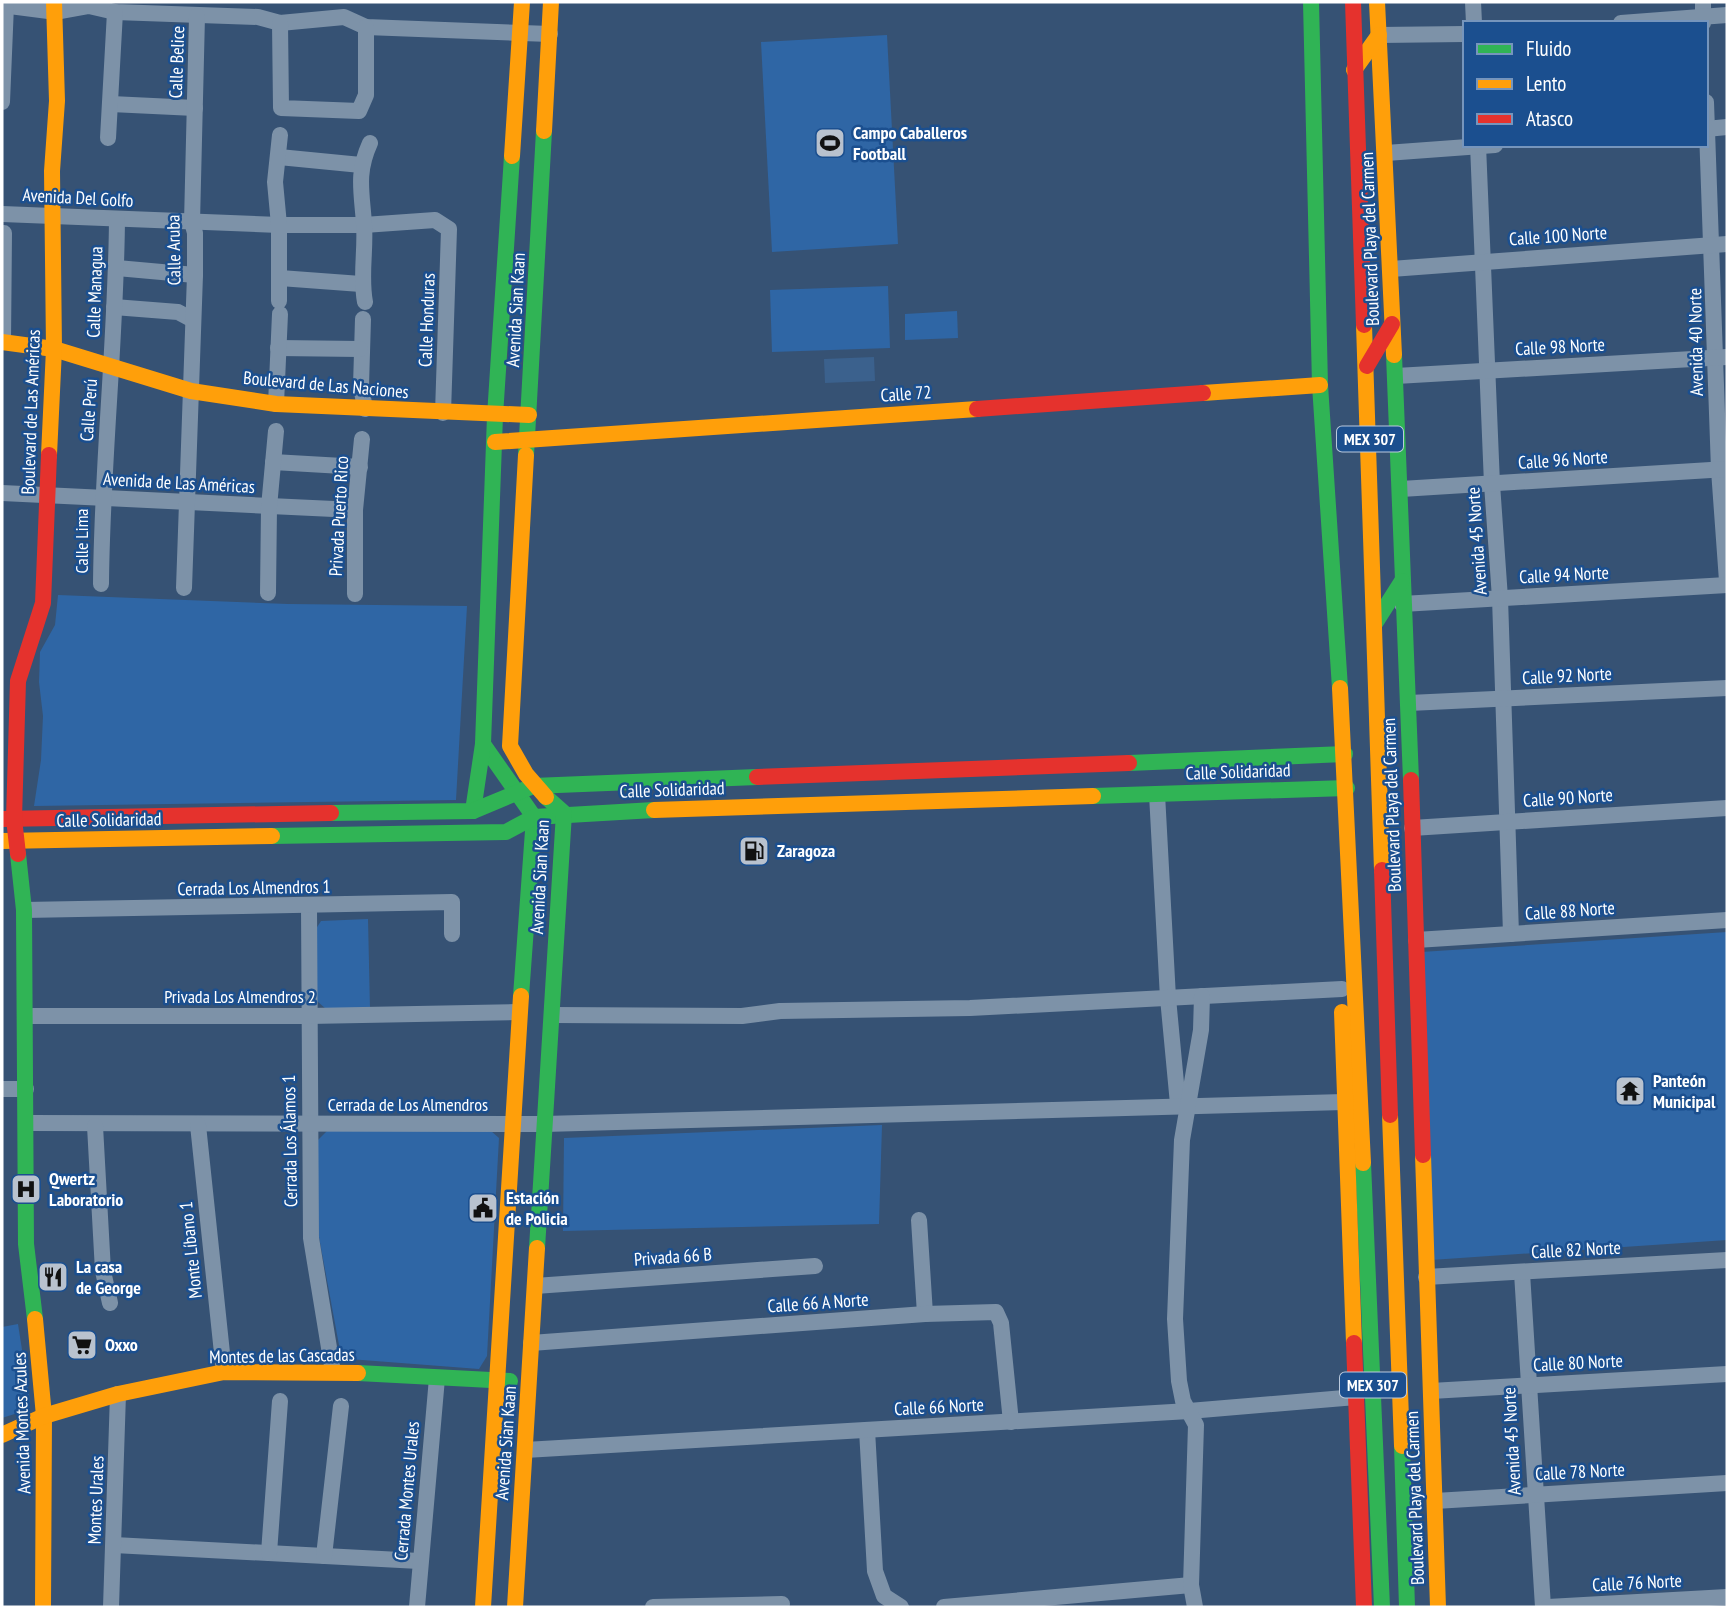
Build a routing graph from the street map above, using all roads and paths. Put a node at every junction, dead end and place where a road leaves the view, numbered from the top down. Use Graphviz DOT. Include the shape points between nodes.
graph roads {
  1 [pos="522,2"];
  2 [pos="551,2"];
  3 [pos="1311,2"];
  4 [pos="1353,2"];
  5 [pos="1377,2"];
  6 [pos="1473,2"];
  7 [pos="89,4"];
  8 [pos="4,5"];
  9 [pos="55,7"];
  10 [pos="172,7"];
  11 [pos="258,9"];
  12 [pos="345,10"];
  13 [pos="115,12"];
  14 [pos="1703,14"];
  15 [pos="1727,15"];
  16 [pos="197,16"];
  17 [pos="1474,21"];
  18 [pos="1639,21"];
  19 [pos="280,23"];
  20 [pos="366,27"];
  21 [pos="520,32"];
  22 [pos="550,34"];
  23 [pos="1463,34"];
  24 [pos="1379,35"];
  25 [pos="3,68"];
  26 [pos="1354,70"];
  27 [pos="2,102"];
  28 [pos="111,104"];
  29 [pos="195,108"];
  30 [pos="1727,127"];
  31 [pos="1708,129"];
  32 [pos="280,135"];
  33 [pos="108,138"];
  34 [pos="1708,138"];
  35 [pos="370,143"];
  36 [pos="1470,147"];
  37 [pos="1484,147"];
  38 [pos="1386,153"];
  39 [pos="279,157"];
  40 [pos="360,165"];
  41 [pos="2,214"];
  42 [pos="52,214"];
  43 [pos="117,219"];
  44 [pos="192,222"];
  45 [pos="364,225"];
  46 [pos="279,226"];
  47 [pos="449,229"];
  48 [pos="4,233"];
  49 [pos="1720,244"];
  50 [pos="1485,261"];
  51 [pos="117,268"];
  52 [pos="1391,269"];
  53 [pos="195,275"];
  54 [pos="280,278"];
  55 [pos="361,284"];
  56 [pos="114,307"];
  57 [pos="194,320"];
  58 [pos="1392,324"];
  59 [pos="2,342"];
  60 [pos="278,348"];
  61 [pos="54,349"];
  62 [pos="360,349"];
  63 [pos="1721,357"];
  64 [pos="112,366"];
  65 [pos="1367,366"];
  66 [pos="1487,371"];
  67 [pos="1396,376"];
  68 [pos="1320,385"];
  69 [pos="191,391"];
  70 [pos="276,404"];
  71 [pos="365,409"];
  72 [pos="443,413"];
  73 [pos="495,415"];
  74 [pos="529,415"];
  75 [pos="276,431"];
  76 [pos="362,439"];
  77 [pos="527,440"];
  78 [pos="495,442"];
  79 [pos="273,462"];
  80 [pos="360,467"];
  81 [pos="1723,470"];
  82 [pos="1492,484"];
  83 [pos="1401,488"];
  84 [pos="2,493"];
  85 [pos="47,495"];
  86 [pos="102,499"];
  87 [pos="187,500"];
  88 [pos="269,507"];
  89 [pos="355,510"];
  90 [pos="1402,581"];
  91 [pos="1727,583"];
  92 [pos="101,584"];
  93 [pos="184,588"];
  94 [pos="268,593"];
  95 [pos="355,594"];
  96 [pos="1500,598"];
  97 [pos="1402,604"];
  98 [pos="1374,625"];
  99 [pos="1727,688"];
  100 [pos="1502,699"];
  101 [pos="1409,703"];
  102 [pos="483,744"];
  103 [pos="1345,754"];
  104 [pos="1198,760"];
  105 [pos="1158,761"];
  106 [pos="533,786"];
  107 [pos="1347,788"];
  108 [pos="1198,793"];
  109 [pos="515,794"];
  110 [pos="1157,794"];
  111 [pos="1727,808"];
  112 [pos="473,811"];
  113 [pos="564,813"];
  114 [pos="534,817"];
  115 [pos="8,819"];
  116 [pos="1508,821"];
  117 [pos="1412,828"];
  118 [pos="8,841"];
  119 [pos="1350,871"];
  120 [pos="1382,876"];
  121 [pos="309,907"];
  122 [pos="24,910"];
  123 [pos="1727,920"];
  124 [pos="452,934"];
  125 [pos="1511,934"];
  126 [pos="1416,940"];
  127 [pos="1342,989"];
  128 [pos="1202,996"];
  129 [pos="1168,998"];
  130 [pos="519,1012"];
  131 [pos="552,1015"];
  132 [pos="25,1016"];
  133 [pos="309,1016"];
  134 [pos="2,1089"];
  135 [pos="26,1089"];
  136 [pos="1344,1102"];
  137 [pos="1183,1104"];
  138 [pos="27,1123"];
  139 [pos="308,1124"];
  140 [pos="544,1124"];
  141 [pos="198,1125"];
  142 [pos="512,1125"];
  143 [pos="95,1126"];
  144 [pos="919,1220"];
  145 [pos="1727,1261"];
  146 [pos="815,1266"];
  147 [pos="1522,1273"];
  148 [pos="1426,1277"];
  149 [pos="535,1286"];
  150 [pos="110,1303"];
  151 [pos="925,1314"];
  152 [pos="531,1343"];
  153 [pos="224,1371"];
  154 [pos="333,1372"];
  155 [pos="1727,1374"];
  156 [pos="437,1378"];
  157 [pos="496,1380"];
  158 [pos="529,1381"];
  159 [pos="1529,1384"];
  160 [pos="1431,1391"];
  161 [pos="118,1394"];
  162 [pos="1356,1397"];
  163 [pos="280,1401"];
  164 [pos="341,1406"];
  165 [pos="1189,1411"];
  166 [pos="44,1416"];
  167 [pos="1011,1422"];
  168 [pos="867,1430"];
  169 [pos="2,1435"];
  170 [pos="525,1450"];
  171 [pos="1727,1483"];
  172 [pos="1534,1494"];
  173 [pos="1435,1501"];
  174 [pos="114,1545"];
  175 [pos="269,1553"];
  176 [pos="324,1556"];
  177 [pos="419,1561"];
  178 [pos="1191,1585"];
  179 [pos="1727,1597"];
  180 [pos="782,1604"];
  181 [pos="43,1607"];
  182 [pos="111,1607"];
  183 [pos="417,1607"];
  184 [pos="483,1607"];
  185 [pos="515,1607"];
  186 [pos="653,1607"];
  187 [pos="901,1607"];
  188 [pos="944,1607"];
  189 [pos="1195,1607"];
  190 [pos="1364,1607"];
  191 [pos="1382,1607"];
  192 [pos="1407,1607"];
  193 [pos="1421,1607"];
  194 [pos="1438,1607"];
  195 [pos="1546,1607"];
  1 -- 21 [label="main road, Avenida Sian Kaan"];
  2 -- 22 [label="main road, Avenida Sian Kaan"];
  3 -- 68 [label="main road, MEX 307"];
  4 -- 26 [label="main road, MEX 307"];
  5 -- 24 [label="main road, Boulevard Playa del Carmen"];
  6 -- 17 [label="street"];
  7 -- 9 [label="street"];
  7 -- 13 [label="street"];
  8 -- 9 [label="street"];
  8 -- 25 [label="street"];
  9 -- 42 [label="main road, Boulevard de Las Américas"];
  10 -- 13 [label="street"];
  10 -- 16 [label="street"];
  11 -- 16 [label="street"];
  11 -- 19 [label="street"];
  12 -- 19 [label="street"];
  12 -- 20 [label="street"];
  13 -- 28 [label="street"];
  14 -- 15 [label="street"];
  14 -- 18 [label="street"];
  16 -- 29 [label="street, Calle Belice"];
  19 -- 20 [label="street" via="281,108 359,111 366,95"];
  20 -- 21 [label="street"];
  21 -- 22 [label="street"];
  21 -- 73 [label="main road, Avenida Sian Kaan"];
  22 -- 74 [label="main road, Avenida Sian Kaan"];
  23 -- 24 [label="street"];
  24 -- 26 [label="main road"];
  24 -- 38 [label="main road, Boulevard Playa del Carmen"];
  25 -- 27 [label="street"];
  26 -- 65 [label="main road, MEX 307"];
  28 -- 29 [label="street, Calle Belice"];
  28 -- 33 [label="street"];
  29 -- 44 [label="street, Calle Aruba"];
  30 -- 31 [label="street"];
  32 -- 39 [label="street"];
  34 -- 49 [label="street, Avenida 40 Norte"];
  35 -- 40 [label="street"];
  36 -- 38 [label="street"];
  37 -- 50 [label="street, Avenida 45 Norte"];
  38 -- 52 [label="main road, Boulevard Playa del Carmen"];
  39 -- 40 [label="street"];
  39 -- 46 [label="street" via="275,182"];
  40 -- 45 [label="street"];
  41 -- 42 [label="street, Avenida Del Golfo"];
  42 -- 43 [label="street, Avenida Del Golfo"];
  42 -- 61 [label="main road, Boulevard de Las Américas"];
  43 -- 44 [label="street, Avenida Del Golfo"];
  43 -- 51 [label="street, Calle Managua"];
  44 -- 46 [label="street, Avenida Del Golfo"];
  44 -- 53 [label="street, Calle Aruba"];
  45 -- 46 [label="street, Avenida Del Golfo"];
  45 -- 47 [label="street, Avenida Del Golfo" via="435,220"];
  45 -- 55 [label="street"];
  46 -- 54 [label="street"];
  47 -- 72 [label="street, Calle Honduras"];
  48 -- 59 [label="street"];
  49 -- 50 [label="street, Calle 100 Norte"];
  49 -- 63 [label="street, Avenida 40 Norte"];
  50 -- 52 [label="street, Calle 100 Norte"];
  50 -- 66 [label="street, Avenida 45 Norte"];
  51 -- 53 [label="street"];
  51 -- 56 [label="street, Calle Managua"];
  52 -- 58 [label="main road, Boulevard Playa del Carmen"];
  53 -- 57 [label="street, Calle Aruba"];
  54 -- 55 [label="street"];
  54 -- 60 [label="street"];
  55 -- 62 [label="street"];
  56 -- 57 [label="street" via="178,312"];
  56 -- 64 [label="street, Calle Managua"];
  57 -- 69 [label="street, Calle Aruba"];
  58 -- 65 [label="main road"];
  58 -- 67 [label="main road, Boulevard Playa del Carmen"];
  59 -- 61 [label="main road, Boulevard de Las Naciones"];
  60 -- 62 [label="street"];
  60 -- 70 [label="street"];
  61 -- 64 [label="main road, Boulevard de Las Naciones"];
  61 -- 85 [label="main road, Boulevard de Las Américas"];
  62 -- 71 [label="street"];
  63 -- 66 [label="street, Calle 98 Norte"];
  63 -- 81 [label="street, Avenida 40 Norte"];
  64 -- 69 [label="main road, Boulevard de Las Naciones"];
  64 -- 86 [label="street, Calle Perú"];
  65 -- 98 [label="main road, MEX 307"];
  66 -- 67 [label="street, Calle 98 Norte"];
  66 -- 82 [label="street, Avenida 45 Norte"];
  67 -- 83 [label="main road, Boulevard Playa del Carmen"];
  68 -- 77 [label="main road, Calle 72"];
  68 -- 103 [label="main road, MEX 307"];
  69 -- 70 [label="main road, Boulevard de Las Naciones"];
  69 -- 87 [label="street, Calle Aruba"];
  70 -- 71 [label="main road, Boulevard de Las Naciones"];
  71 -- 72 [label="main road, Boulevard de Las Naciones"];
  72 -- 73 [label="main road, Boulevard de Las Naciones"];
  73 -- 74 [label="main road, Boulevard de Las Naciones"];
  73 -- 78 [label="main road, Avenida Sian Kaan"];
  74 -- 77 [label="main road, Avenida Sian Kaan"];
  75 -- 79 [label="street"];
  76 -- 80 [label="street, Privada Puerto Rico"];
  77 -- 78 [label="main road, Calle 72"];
  77 -- 106 [label="main road, Avenida Sian Kaan" via="510,746"];
  78 -- 102 [label="main road, Avenida Sian Kaan"];
  79 -- 80 [label="street"];
  79 -- 88 [label="street"];
  80 -- 89 [label="street, Privada Puerto Rico"];
  81 -- 82 [label="street, Calle 96 Norte"];
  81 -- 91 [label="street, Avenida 40 Norte"];
  82 -- 83 [label="street, Calle 96 Norte"];
  82 -- 96 [label="street, Avenida 45 Norte"];
  83 -- 90 [label="main road, Boulevard Playa del Carmen"];
  84 -- 85 [label="street, Avenida de Las Américas"];
  85 -- 86 [label="street, Avenida de Las Américas"];
  85 -- 115 [label="main road, Boulevard de Las Américas" via="43,603 18,681"];
  86 -- 87 [label="street, Avenida de Las Américas"];
  86 -- 92 [label="street, Calle Lima"];
  87 -- 88 [label="street, Avenida de Las Américas"];
  87 -- 93 [label="street, Calle Aruba"];
  88 -- 89 [label="street, Avenida de Las Américas"];
  88 -- 94 [label="street"];
  89 -- 95 [label="street, Privada Puerto Rico"];
  90 -- 97 [label="main road, Boulevard Playa del Carmen"];
  90 -- 98 [label="main road"];
  91 -- 96 [label="street, Calle 94 Norte"];
  96 -- 97 [label="street, Calle 94 Norte"];
  96 -- 100 [label="street, Avenida 45 Norte"];
  97 -- 101 [label="main road, Boulevard Playa del Carmen"];
  98 -- 120 [label="main road, MEX 307"];
  99 -- 100 [label="street, Calle 92 Norte"];
  100 -- 101 [label="street, Calle 92 Norte"];
  100 -- 116 [label="street, Avenida 45 Norte"];
  101 -- 117 [label="main road, Boulevard Playa del Carmen"];
  102 -- 109 [label="main road, Avenida Sian Kaan"];
  102 -- 112 [label="main road"];
  103 -- 104 [label="main road, Calle Solidaridad"];
  103 -- 107 [label="main road, MEX 307"];
  104 -- 105 [label="main road, Calle Solidaridad"];
  104 -- 108 [label="main road"];
  105 -- 106 [label="main road, Calle Solidaridad"];
  105 -- 110 [label="main road"];
  106 -- 109 [label="main road, Calle Solidaridad"];
  106 -- 113 [label="main road, Avenida Sian Kaan"];
  107 -- 108 [label="main road, Calle Solidaridad"];
  107 -- 119 [label="main road, MEX 307"];
  108 -- 110 [label="main road, Calle Solidaridad"];
  109 -- 112 [label="main road, Calle Solidaridad"];
  109 -- 114 [label="main road, Avenida Sian Kaan"];
  110 -- 113 [label="main road, Calle Solidaridad"];
  110 -- 129 [label="street"];
  111 -- 116 [label="street, Calle 90 Norte"];
  112 -- 115 [label="main road, Calle Solidaridad"];
  113 -- 114 [label="main road, Calle Solidaridad"];
  113 -- 131 [label="main road, Avenida Sian Kaan"];
  114 -- 118 [label="main road, Calle Solidaridad" via="506,832"];
  114 -- 130 [label="main road, Avenida Sian Kaan"];
  115 -- 118 [label="main road, Avenida Montes Azules"];
  116 -- 117 [label="street, Calle 90 Norte"];
  116 -- 125 [label="street, Avenida 45 Norte"];
  117 -- 126 [label="main road, Boulevard Playa del Carmen"];
  118 -- 122 [label="main road, Avenida Montes Azules"];
  119 -- 127 [label="main road" via="1338,895"];
  119 -- 191 [label="main road, MEX 307"];
  120 -- 192 [label="main road, MEX 307"];
  120 -- 193 [label="main road" via="1392,898"];
  121 -- 122 [label="street, Cerrada Los Almendros 1"];
  121 -- 124 [label="street, Cerrada Los Almendros 1" via="452,902"];
  121 -- 133 [label="street, Cerrada Los Álamos 1"];
  122 -- 132 [label="main road, Avenida Montes Azules"];
  123 -- 125 [label="street, Calle 88 Norte"];
  125 -- 126 [label="street, Calle 88 Norte"];
  126 -- 148 [label="main road, Boulevard Playa del Carmen"];
  127 -- 128 [label="street"];
  127 -- 136 [label="main road"];
  128 -- 129 [label="street"];
  128 -- 137 [label="street" via="1201,1030"];
  129 -- 131 [label="street" via="742,1016"];
  129 -- 137 [label="street"];
  130 -- 133 [label="street, Privada Los Almendros 2"];
  130 -- 142 [label="main road, Avenida Sian Kaan"];
  131 -- 140 [label="main road, Avenida Sian Kaan"];
  132 -- 133 [label="street, Privada Los Almendros 2"];
  132 -- 135 [label="main road, Avenida Montes Azules"];
  133 -- 139 [label="street, Cerrada Los Álamos 1"];
  134 -- 135 [label="street"];
  135 -- 138 [label="main road, Avenida Montes Azules"];
  136 -- 137 [label="street, Cerrada de Los Almendros"];
  136 -- 162 [label="main road"];
  137 -- 140 [label="street, Cerrada de Los Almendros"];
  137 -- 165 [label="street" via="1175,1319 1179,1381"];
  138 -- 143 [label="street, Cerrada de Los Almendros"];
  138 -- 166 [label="main road, Avenida Montes Azules" via="26,1244"];
  139 -- 141 [label="street, Cerrada de Los Almendros"];
  139 -- 142 [label="street, Cerrada de Los Almendros"];
  139 -- 154 [label="street, Cerrada Los Álamos 1" via="311,1238"];
  140 -- 142 [label="street, Cerrada de Los Almendros"];
  140 -- 149 [label="main road, Avenida Sian Kaan"];
  141 -- 143 [label="street, Cerrada de Los Almendros"];
  141 -- 153 [label="street, Monte Líbano 1"];
  142 -- 157 [label="main road, Avenida Sian Kaan"];
  143 -- 150 [label="street" via="103,1271"];
  144 -- 151 [label="street"];
  145 -- 147 [label="street, Calle 82 Norte"];
  146 -- 149 [label="street, Privada 66 B"];
  147 -- 148 [label="street, Calle 82 Norte"];
  147 -- 159 [label="street, Avenida 45 Norte"];
  148 -- 160 [label="main road, Boulevard Playa del Carmen"];
  149 -- 152 [label="main road, Avenida Sian Kaan"];
  151 -- 152 [label="street, Calle 66 A Norte"];
  151 -- 167 [label="street, Calle 66 A Norte" via="996,1312 1000,1316"];
  152 -- 158 [label="main road, Avenida Sian Kaan"];
  153 -- 154 [label="main road, Montes de las Cascadas"];
  153 -- 161 [label="main road, Montes de las Cascadas"];
  154 -- 156 [label="main road, Montes de las Cascadas"];
  155 -- 159 [label="street, Calle 80 Norte"];
  156 -- 157 [label="main road, Montes de las Cascadas"];
  156 -- 177 [label="street, Cerrada Montes Urales"];
  157 -- 158 [label="main road, Montes de las Cascadas"];
  157 -- 184 [label="main road, Avenida Sian Kaan"];
  158 -- 170 [label="main road, Avenida Sian Kaan"];
  159 -- 160 [label="street, Calle 80 Norte"];
  159 -- 172 [label="street, Avenida 45 Norte"];
  160 -- 173 [label="main road, Boulevard Playa del Carmen"];
  161 -- 166 [label="main road, Montes de las Cascadas"];
  161 -- 174 [label="street, Montes Urales"];
  162 -- 165 [label="street, Calle 66 Norte"];
  162 -- 190 [label="main road"];
  163 -- 175 [label="street"];
  164 -- 176 [label="street"];
  165 -- 167 [label="street, Calle 66 Norte"];
  165 -- 178 [label="street" via="1196,1425"];
  166 -- 169 [label="main road, Montes de las Cascadas"];
  166 -- 181 [label="main road, Avenida Montes Azules"];
  167 -- 168 [label="street, Calle 66 Norte"];
  168 -- 170 [label="street, Calle 66 Norte"];
  168 -- 187 [label="street" via="875,1571 884,1596"];
  170 -- 185 [label="main road, Avenida Sian Kaan"];
  171 -- 172 [label="street, Calle 78 Norte"];
  172 -- 173 [label="street, Calle 78 Norte"];
  172 -- 195 [label="street, Avenida 45 Norte"];
  173 -- 194 [label="main road, Boulevard Playa del Carmen"];
  174 -- 175 [label="street"];
  174 -- 182 [label="street, Montes Urales"];
  175 -- 176 [label="street"];
  176 -- 177 [label="street"];
  177 -- 183 [label="street, Cerrada Montes Urales"];
  178 -- 188 [label="street"];
  178 -- 189 [label="street"];
  179 -- 195 [label="street, Calle 76 Norte"];
  180 -- 186 [label="street"];
}
